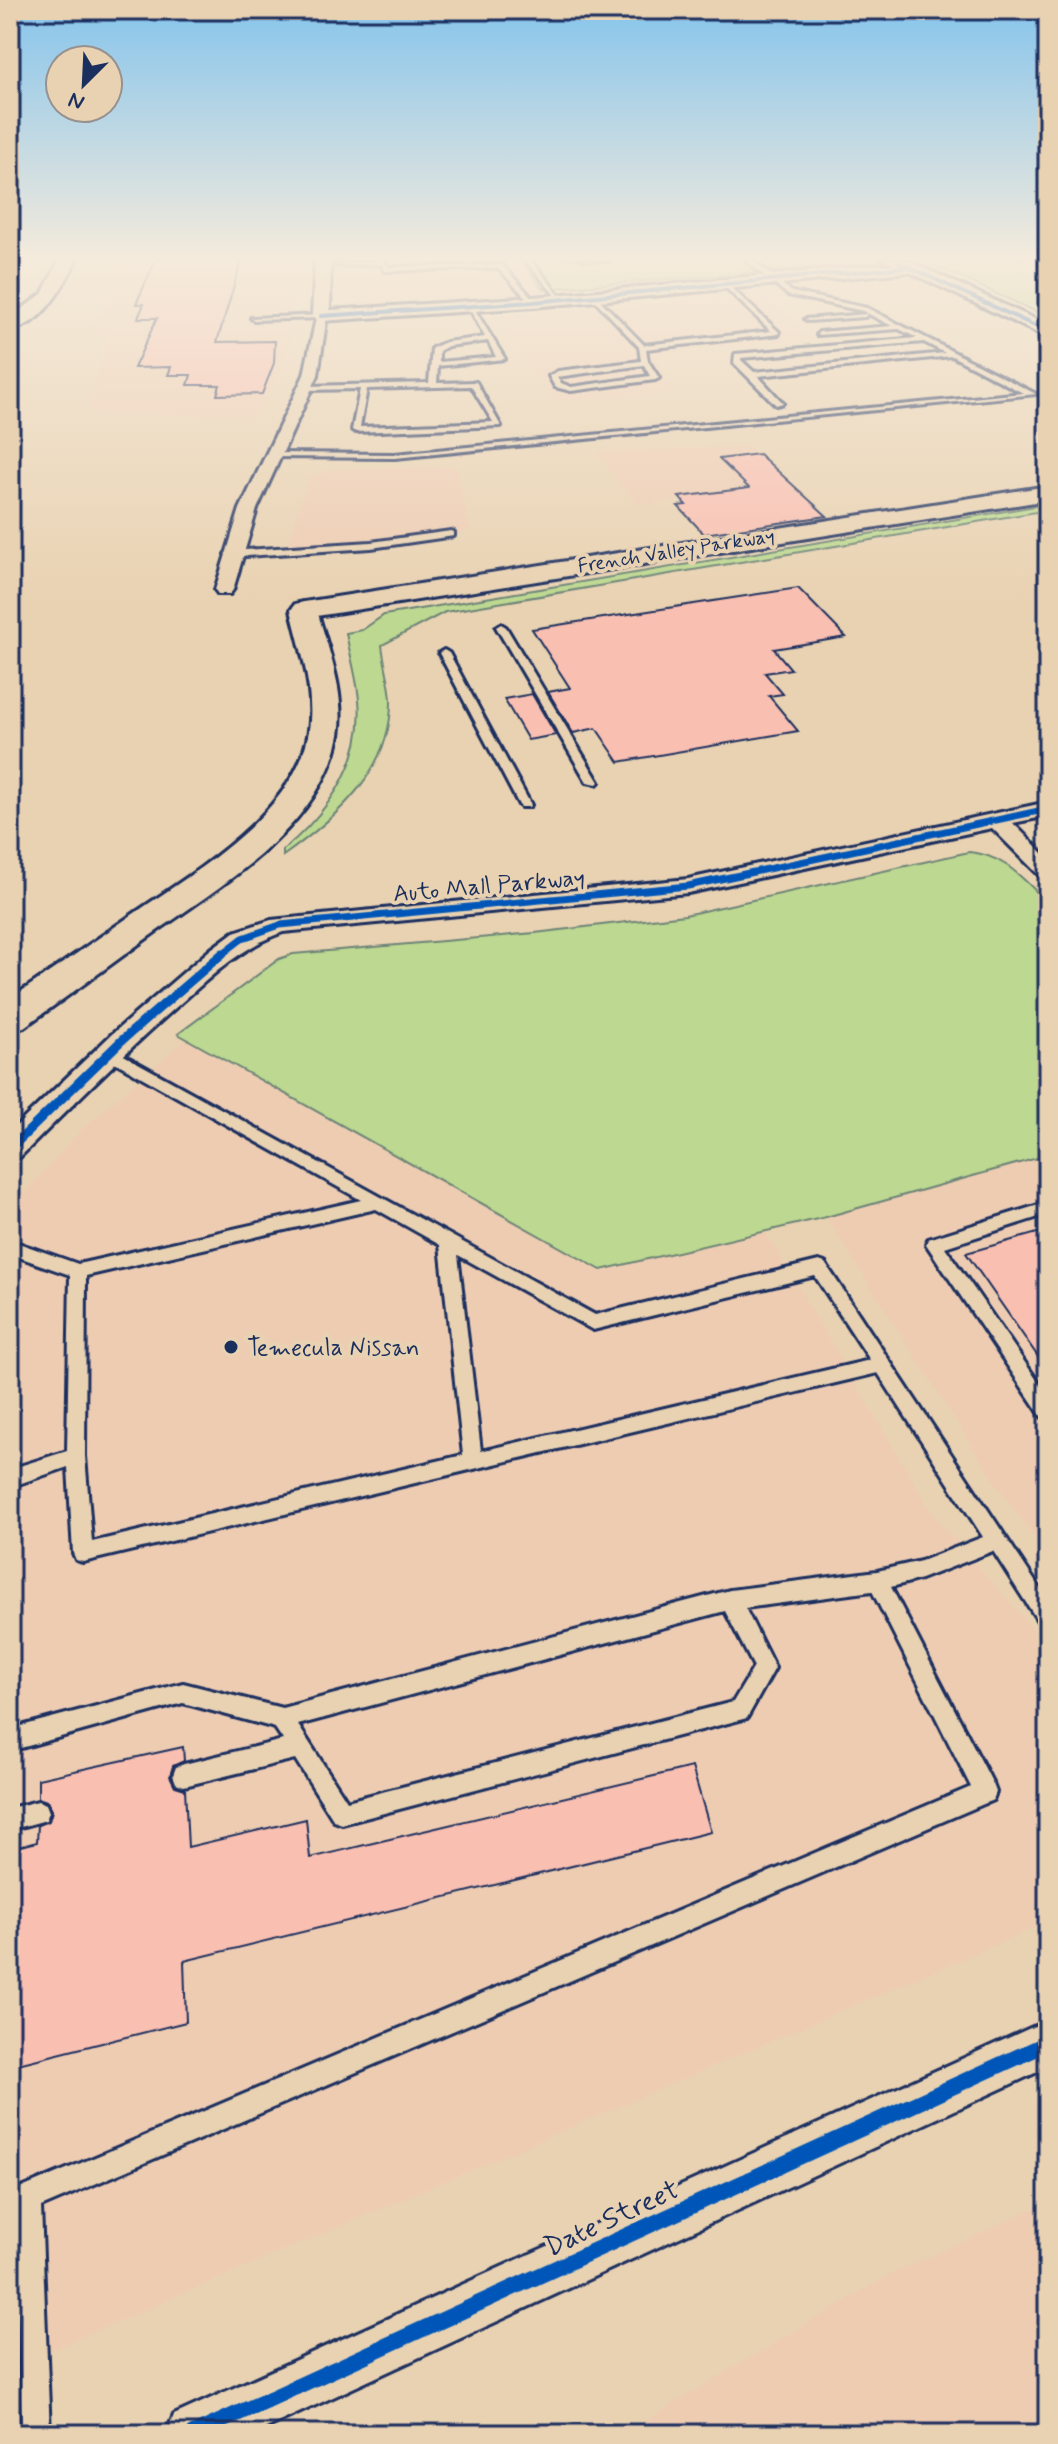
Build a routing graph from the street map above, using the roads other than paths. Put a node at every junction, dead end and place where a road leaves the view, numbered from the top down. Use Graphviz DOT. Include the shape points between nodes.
graph roads {
  1 [pos="309,373"];
  2 [pos="434,373"];
  3 [pos="574,373"];
  4 [pos="651,373"];
  5 [pos="762,373"];
  6 [pos="992,373"];
  7 [pos="752,374"];
  8 [pos="433,385"];
  9 [pos="364,387"];
  10 [pos="306,388"];
  11 [pos="779,403"];
  12 [pos="274,455"];
  13 [pos="1048,493"];
  14 [pos="451,534"];
  15 [pos="230,554"];
  16 [pos="224,590"];
  17 [pos="304,610"];
  18 [pos="501,627"];
  19 [pos="444,653"];
  20 [pos="593,782"];
  21 [pos="525,805"];
  22 [pos="1048,809"];
  23 [pos="997,820"];
  24 [pos="1048,871"];
  25 [pos="10,1018"];
  26 [pos="109,1052"];
  27 [pos="10,1149"];
  28 [pos="377,1203"];
  29 [pos="1048,1208"];
  30 [pos="448,1242"];
  31 [pos="10,1247"];
  32 [pos="78,1271"];
  33 [pos="882,1365"];
  34 [pos="1048,1411"];
  35 [pos="76,1456"];
  36 [pos="473,1461"];
  37 [pos="10,1478"];
  38 [pos="996,1541"];
  39 [pos="877,1581"];
  40 [pos="730,1600"];
  41 [pos="1048,1619"];
  42 [pos="282,1719"];
  43 [pos="10,1740"];
  44 [pos="300,1747"];
  45 [pos="184,1775"];
  46 [pos="38,1812"];
  47 [pos="10,1819"];
  48 [pos="1048,2043"];
  49 [pos="19,2203"];
  50 [pos="36,2434"];
  51 [pos="193,2434"];
  1 -- 10 [label="street"];
  2 -- 8 [label="lane"];
  3 -- 4 [label="lane" via="553,376 558,385 571,389 654,380"];
  5 -- 7 [label="lane"];
  6 -- 12 [label="lane" via="1032,394 395,456"];
  7 -- 11 [label="lane"];
  8 -- 9 [label="lane"];
  8 -- 9 [label="lane" via="473,384 498,424 356,430"];
  9 -- 10 [label="lane"];
  10 -- 12 [label="street"];
  12 -- 15 [label="street"];
  13 -- 17 [label="street, French Valley Parkway"];
  14 -- 15 [label="lane"];
  15 -- 16 [label="street"];
  17 -- 25 [label="main road" via="324,700 321,747 302,785 273,823 215,871"];
  18 -- 20 [label="lane"];
  19 -- 21 [label="lane"];
  22 -- 23 [label="street, Auto Mall Parkway"];
  23 -- 24 [label="street"];
  23 -- 26 [label="street, Auto Mall Parkway" via="688,886 280,925 232,946"];
  26 -- 27 [label="street, Auto Mall Parkway"];
  26 -- 28 [label="lane"];
  28 -- 30 [label="lane"];
  28 -- 32 [label="lane"];
  29 -- 34 [label="lane" via="934,1244"];
  30 -- 33 [label="lane" via="593,1323 819,1268"];
  30 -- 36 [label="lane"];
  31 -- 32 [label="lane"];
  32 -- 35 [label="lane"];
  33 -- 36 [label="lane"];
  33 -- 38 [label="lane"];
  35 -- 36 [label="lane" via="83,1553"];
  35 -- 37 [label="lane"];
  38 -- 39 [label="lane"];
  38 -- 41 [label="lane"];
  39 -- 40 [label="lane"];
  39 -- 49 [label="lane" via="985,1792"];
  40 -- 42 [label="lane"];
  40 -- 44 [label="lane" via="765,1668 740,1711 342,1813"];
  42 -- 43 [label="lane" via="183,1693"];
  42 -- 44 [label="lane"];
  44 -- 45 [label="lane"];
  46 -- 47 [label="lane"];
  48 -- 51 [label="street, Date Street"];
  49 -- 50 [label="lane"];
}
